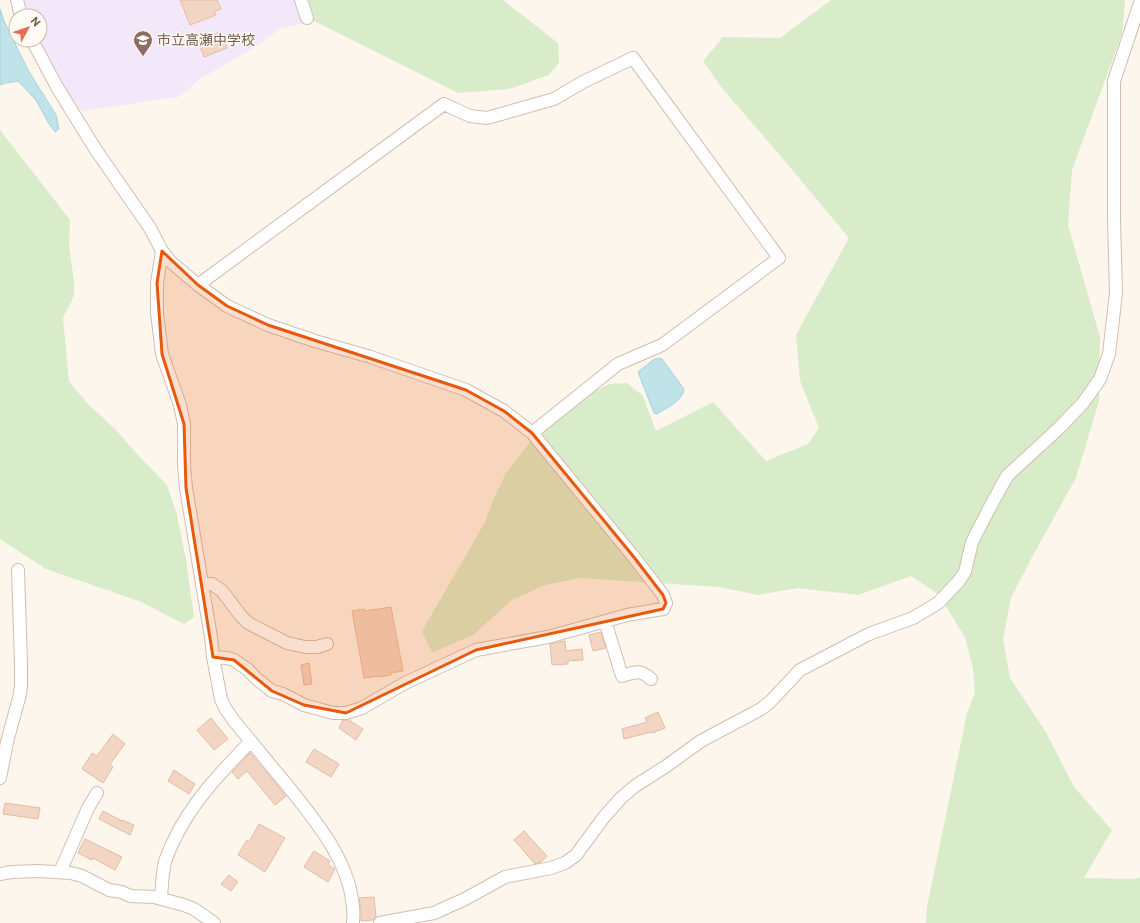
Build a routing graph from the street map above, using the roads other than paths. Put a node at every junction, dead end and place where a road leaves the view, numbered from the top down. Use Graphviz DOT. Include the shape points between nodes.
graph roads {
  1 [pos="301,0"];
  2 [pos="1140,3"];
  3 [pos="307,18"];
  4 [pos="36,48"];
  5 [pos="162,251"];
  6 [pos="198,285"];
  7 [pos="532,433"];
  8 [pos="18,570"];
  9 [pos="202,584"];
  10 [pos="605,621"];
  11 [pos="327,644"];
  12 [pos="213,657"];
  13 [pos="651,679"];
  14 [pos="251,741"];
  15 [pos="0,778"];
  16 [pos="97,793"];
  17 [pos="60,872"];
  18 [pos="0,874"];
  19 [pos="161,898"];
  20 [pos="214,923"];
  21 [pos="353,923"];
  22 [pos="380,923"];
  1 -- 3 [label="street"];
  2 -- 22 [label="street" via="1114,81 1116,293 1109,354 1100,380 1083,403 1007,476 972,542 965,572 958,582 938,603 913,618 869,634 800,670 761,709 701,741 635,786 620,798 576,854 565,863 504,877 434,913"];
  4 -- 5 [label="street" via="57,88 150,228"];
  5 -- 6 [label="street"];
  5 -- 9 [label="street" via="157,283 157,313 162,354 184,424 186,488"];
  6 -- 7 [label="street" via="227,306 268,325 466,390 504,411"];
  6 -- 7 [label="street" via="444,104 470,116 487,118 554,99 633,58 779,258 662,345 618,364"];
  7 -- 10 [label="street" via="633,556 665,600 663,609 627,614"];
  8 -- 15 [label="street" via="21,687"];
  9 -- 11 [label="street" via="212,584 222,591 248,623 287,643 311,647"];
  9 -- 12 [label="street"];
  10 -- 12 [label="street" via="548,637 476,650 405,683 362,708 346,713 334,713 304,705 272,691 234,660"];
  10 -- 13 [label="street" via="622,676 637,671"];
  12 -- 14 [label="street" via="223,704"];
  14 -- 19 [label="street" via="205,790 182,823 165,862"];
  14 -- 21 [label="street" via="313,817 335,853 350,891"];
  16 -- 17 [label="street"];
  17 -- 18 [label="street"];
  17 -- 19 [label="street" via="82,876 109,890 130,896"];
  19 -- 20 [label="street" via="194,909"];
}
